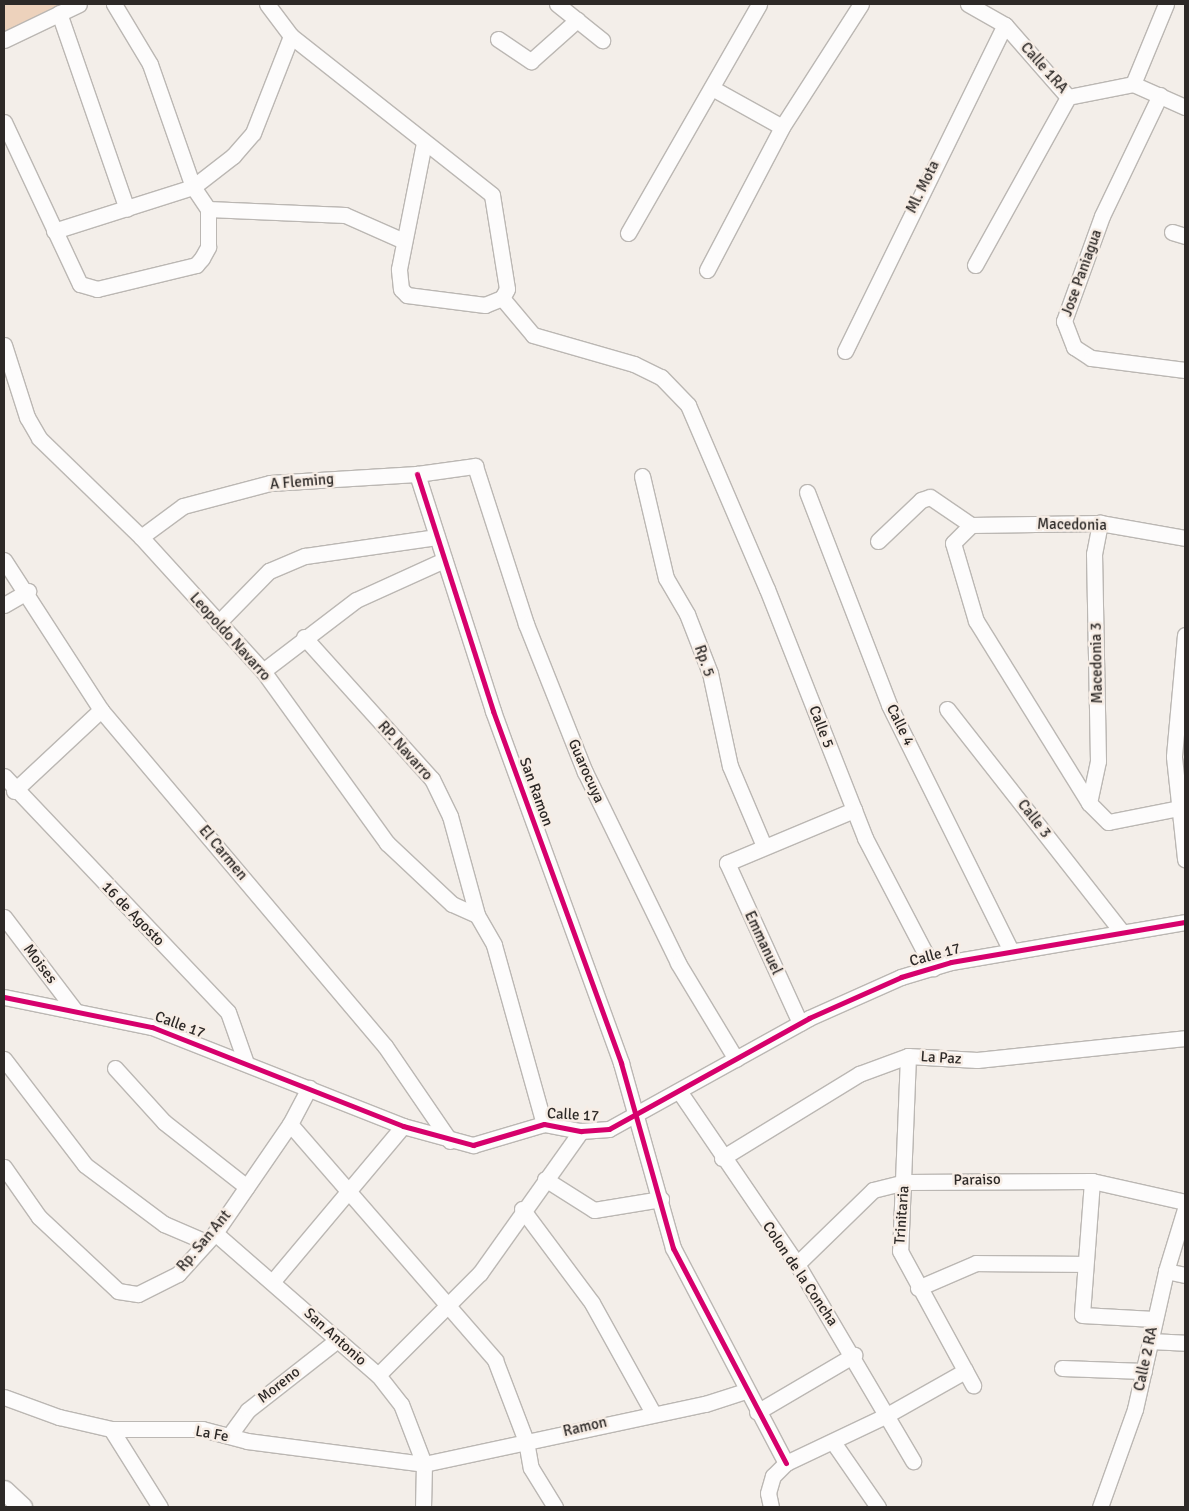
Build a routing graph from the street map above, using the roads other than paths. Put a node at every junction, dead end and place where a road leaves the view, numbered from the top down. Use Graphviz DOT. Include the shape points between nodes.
graph roads {
  1 [pos="79,4"];
  2 [pos="114,4"];
  3 [pos="267,4"];
  4 [pos="557,4"];
  5 [pos="759,4"];
  6 [pos="861,4"];
  7 [pos="968,4"];
  8 [pos="1166,4"];
  9 [pos="59,13"];
  10 [pos="577,20"];
  11 [pos="1005,25"];
  12 [pos="291,36"];
  13 [pos="498,39"];
  14 [pos="4,40"];
  15 [pos="602,40"];
  16 [pos="1133,84"];
  17 [pos="712,88"];
  18 [pos="1160,95"];
  19 [pos="1068,97"];
  20 [pos="1185,107"];
  21 [pos="4,122"];
  22 [pos="782,127"];
  23 [pos="424,143"];
  24 [pos="193,187"];
  25 [pos="127,209"];
  26 [pos="208,209"];
  27 [pos="54,231"];
  28 [pos="628,233"];
  29 [pos="404,241"];
  30 [pos="975,265"];
  31 [pos="707,270"];
  32 [pos="502,298"];
  33 [pos="4,345"];
  34 [pos="845,351"];
  35 [pos="1185,370"];
  36 [pos="475,466"];
  37 [pos="417,474"];
  38 [pos="642,476"];
  39 [pos="807,492"];
  40 [pos="1100,523"];
  41 [pos="965,528"];
  42 [pos="141,537"];
  43 [pos="437,537"];
  44 [pos="1185,538"];
  45 [pos="878,542"];
  46 [pos="4,560"];
  47 [pos="444,560"];
  48 [pos="28,591"];
  49 [pos="4,605"];
  50 [pos="218,623"];
  51 [pos="1185,636"];
  52 [pos="304,637"];
  53 [pos="263,670"];
  54 [pos="947,709"];
  55 [pos="101,710"];
  56 [pos="4,776"];
  57 [pos="14,791"];
  58 [pos="1089,803"];
  59 [pos="1179,808"];
  60 [pos="854,810"];
  61 [pos="764,846"];
  62 [pos="1185,859"];
  63 [pos="477,915"];
  64 [pos="4,917"];
  65 [pos="1185,922"];
  66 [pos="1120,930"];
  67 [pos="1012,951"];
  68 [pos="933,968"];
  69 [pos="4,996"];
  70 [pos="76,1012"];
  71 [pos="800,1023"];
  72 [pos="1185,1038"];
  73 [pos="908,1056"];
  74 [pos="4,1059"];
  75 [pos="736,1059"];
  76 [pos="246,1063"];
  77 [pos="115,1068"];
  78 [pos="309,1088"];
  79 [pos="680,1092"];
  80 [pos="637,1116"];
  81 [pos="290,1124"];
  82 [pos="544,1124"];
  83 [pos="403,1126"];
  84 [pos="582,1130"];
  85 [pos="450,1140"];
  86 [pos="722,1158"];
  87 [pos="4,1167"];
  88 [pos="545,1179"];
  89 [pos="1092,1181"];
  90 [pos="905,1182"];
  91 [pos="246,1187"];
  92 [pos="349,1190"];
  93 [pos="661,1199"];
  94 [pos="1185,1202"];
  95 [pos="522,1209"];
  96 [pos="1185,1209"];
  97 [pos="210,1238"];
  98 [pos="797,1264"];
  99 [pos="1085,1264"];
  100 [pos="1166,1271"];
  101 [pos="1185,1275"];
  102 [pos="273,1281"];
  103 [pos="918,1288"];
  104 [pos="452,1305"];
  105 [pos="1154,1320"];
  106 [pos="336,1341"];
  107 [pos="1150,1341"];
  108 [pos="1185,1343"];
  109 [pos="854,1355"];
  110 [pos="1062,1368"];
  111 [pos="964,1371"];
  112 [pos="1144,1371"];
  113 [pos="378,1376"];
  114 [pos="973,1385"];
  115 [pos="745,1391"];
  116 [pos="4,1397"];
  117 [pos="757,1412"];
  118 [pos="652,1413"];
  119 [pos="887,1416"];
  120 [pos="111,1429"];
  121 [pos="229,1436"];
  122 [pos="526,1441"];
  123 [pos="833,1442"];
  124 [pos="913,1461"];
  125 [pos="786,1463"];
  126 [pos="424,1464"];
  127 [pos="4,1490"];
  128 [pos="22,1507"];
  129 [pos="160,1507"];
  130 [pos="423,1507"];
  131 [pos="555,1507"];
  132 [pos="771,1507"];
  133 [pos="878,1507"];
  134 [pos="1100,1507"];
  1 -- 9 [label="street"];
  2 -- 24 [label="street" via="150,64"];
  3 -- 12 [label="street"];
  4 -- 10 [label="street"];
  5 -- 17 [label="street"];
  6 -- 22 [label="street"];
  7 -- 11 [label="street, Calle 1RA"];
  8 -- 16 [label="street"];
  9 -- 14 [label="street"];
  9 -- 25 [label="street"];
  10 -- 13 [label="street" via="531,61"];
  10 -- 15 [label="street"];
  11 -- 19 [label="street, Calle 1RA"];
  11 -- 34 [label="street, Ml. Mota"];
  12 -- 23 [label="street"];
  12 -- 24 [label="street" via="253,133 233,156"];
  16 -- 18 [label="street"];
  16 -- 19 [label="street, Calle 1RA"];
  17 -- 22 [label="street"];
  17 -- 28 [label="street"];
  18 -- 20 [label="street"];
  18 -- 35 [label="street, Jose Paniagua" via="1102,216 1064,321 1074,347 1091,358"];
  19 -- 30 [label="street"];
  21 -- 27 [label="street"];
  22 -- 31 [label="street"];
  23 -- 29 [label="street"];
  23 -- 32 [label="street" via="492,195 507,289"];
  24 -- 25 [label="street"];
  24 -- 26 [label="street"];
  25 -- 27 [label="street"];
  26 -- 27 [label="street" via="208,247 196,265 97,289 80,284"];
  26 -- 29 [label="street" via="345,215"];
  29 -- 32 [label="street" via="399,269 401,289 407,295 485,305"];
  32 -- 60 [label="street, Calle 5" via="533,336 634,364 661,377 697,421"];
  33 -- 42 [label="street, Leopoldo Navarro" via="27,417 39,438"];
  36 -- 37 [label="street, A Fleming"];
  36 -- 75 [label="street, Guarocuya" via="526,624 585,772 678,963"];
  37 -- 42 [label="street, A Fleming" via="270,483 183,506"];
  37 -- 43 [label="street, San Ramon"];
  38 -- 61 [label="street, Rp. 5" via="666,578 687,614 710,673 730,766"];
  39 -- 67 [label="street, Calle 4" via="889,705"];
  40 -- 41 [label="street, Macedonia"];
  40 -- 44 [label="street, Macedonia"];
  40 -- 58 [label="street, Macedonia 3" via="1094,554 1098,761"];
  41 -- 45 [label="street" via="930,497 921,500"];
  41 -- 58 [label="street" via="953,543 976,621"];
  42 -- 50 [label="street, Leopoldo Navarro"];
  43 -- 47 [label="street, San Ramon"];
  43 -- 50 [label="street" via="305,556 269,571"];
  46 -- 48 [label="street, El Carmen"];
  47 -- 52 [label="street" via="356,600"];
  47 -- 80 [label="street, San Ramon"];
  48 -- 49 [label="street"];
  48 -- 55 [label="street, El Carmen"];
  50 -- 53 [label="street, Leopoldo Navarro"];
  51 -- 59 [label="street" via="1174,758"];
  52 -- 53 [label="street"];
  52 -- 63 [label="street, RP. Navarro" via="432,779 450,816"];
  53 -- 63 [label="street, Leopoldo Navarro" via="387,843 452,904"];
  54 -- 66 [label="street, Calle 3"];
  55 -- 57 [label="street"];
  55 -- 85 [label="street, El Carmen" via="385,1046"];
  56 -- 57 [label="street, 16 de Agosto"];
  57 -- 76 [label="street, 16 de Agosto" via="228,1012"];
  58 -- 59 [label="street" via="1108,822"];
  59 -- 62 [label="street"];
  60 -- 61 [label="street"];
  60 -- 68 [label="street, Calle 5"];
  61 -- 71 [label="street, Emmanuel" via="726,862"];
  63 -- 82 [label="street, RP. Navarro" via="494,946"];
  64 -- 70 [label="street, Moises"];
  65 -- 66 [label="street, Calle 17"];
  66 -- 67 [label="street, Calle 17"];
  67 -- 68 [label="street, Calle 17"];
  68 -- 71 [label="street, Calle 17"];
  69 -- 70 [label="street, Calle 17"];
  70 -- 76 [label="street, Calle 17" via="152,1027"];
  71 -- 75 [label="street, Calle 17"];
  72 -- 73 [label="street, La Paz" via="977,1060"];
  73 -- 86 [label="street, La Paz" via="858,1074"];
  73 -- 90 [label="street, Trinitaria"];
  74 -- 97 [label="street, San Antonio" via="85,1165 164,1224"];
  75 -- 79 [label="street, Calle 17"];
  76 -- 78 [label="street, Calle 17"];
  77 -- 91 [label="street" via="164,1122"];
  78 -- 81 [label="street, Rp. San Ant"];
  78 -- 83 [label="street, Calle 17"];
  79 -- 80 [label="street, Calle 17"];
  79 -- 86 [label="street, Colon de la Concha"];
  80 -- 84 [label="street, Calle 17" via="609,1129"];
  80 -- 93 [label="street, San Ramon"];
  81 -- 91 [label="street, Rp. San Ant"];
  81 -- 92 [label="street"];
  82 -- 84 [label="street, Calle 17"];
  82 -- 85 [label="street, Calle 17" via="473,1145"];
  83 -- 85 [label="street, Calle 17"];
  83 -- 92 [label="street"];
  84 -- 88 [label="street"];
  86 -- 98 [label="street, Colon de la Concha"];
  87 -- 97 [label="street, Rp. San Ant" via="39,1217 118,1291 138,1294 178,1274"];
  88 -- 93 [label="street" via="594,1210"];
  88 -- 95 [label="street"];
  89 -- 90 [label="street, Paraiso"];
  89 -- 94 [label="street, Paraiso"];
  89 -- 99 [label="street"];
  90 -- 98 [label="street, Paraiso" via="873,1190"];
  90 -- 103 [label="street, Trinitaria" via="900,1251"];
  91 -- 97 [label="street, Rp. San Ant"];
  92 -- 102 [label="street"];
  92 -- 104 [label="street"];
  93 -- 115 [label="street, San Ramon" via="673,1248"];
  95 -- 104 [label="street" via="480,1273"];
  95 -- 118 [label="street" via="592,1303"];
  96 -- 100 [label="street, Calle 2 RA"];
  97 -- 102 [label="street, San Antonio"];
  98 -- 109 [label="street, Colon de la Concha"];
  99 -- 103 [label="street" via="976,1263"];
  99 -- 105 [label="street" via="1083,1317"];
  100 -- 101 [label="street"];
  100 -- 105 [label="street, Calle 2 RA"];
  102 -- 106 [label="street, San Antonio"];
  103 -- 111 [label="street, Trinitaria"];
  104 -- 113 [label="street"];
  104 -- 122 [label="street" via="495,1360"];
  105 -- 107 [label="street, Calle 2 RA"];
  106 -- 113 [label="street, San Antonio"];
  106 -- 121 [label="street, Moreno" via="248,1410"];
  107 -- 108 [label="street"];
  107 -- 112 [label="street, Calle 2 RA"];
  109 -- 117 [label="street"];
  109 -- 119 [label="street, Colon de la Concha"];
  110 -- 112 [label="street"];
  111 -- 114 [label="street, Trinitaria"];
  111 -- 119 [label="street"];
  112 -- 134 [label="street, Calle 2 RA"];
  113 -- 126 [label="street, San Antonio" via="409,1419"];
  115 -- 117 [label="street, San Ramon"];
  115 -- 118 [label="street, Ramon"];
  116 -- 120 [label="street, La Fe" via="59,1417"];
  117 -- 125 [label="street, San Ramon"];
  118 -- 122 [label="street, Ramon"];
  119 -- 123 [label="street"];
  119 -- 124 [label="street, Colon de la Concha"];
  120 -- 121 [label="street, La Fe" via="202,1429"];
  120 -- 129 [label="street"];
  121 -- 126 [label="street, La Fe"];
  122 -- 126 [label="street, Ramon"];
  122 -- 131 [label="street" via="531,1468"];
  123 -- 125 [label="street"];
  123 -- 133 [label="street"];
  125 -- 132 [label="street" via="773,1476 768,1493"];
  126 -- 130 [label="street, San Antonio"];
  127 -- 128 [label="street"];
}
